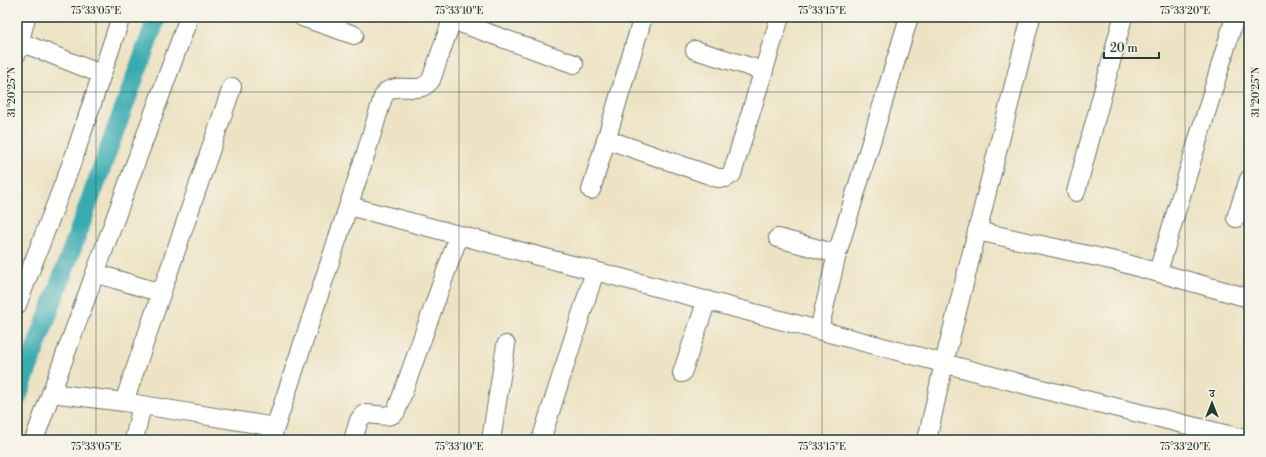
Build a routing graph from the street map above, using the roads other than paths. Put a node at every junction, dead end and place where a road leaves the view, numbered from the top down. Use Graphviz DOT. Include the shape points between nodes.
graph roads {
  1 [pos="26,17"];
  2 [pos="121,17"];
  3 [pos="189,17"];
  4 [pos="302,17"];
  5 [pos="643,17"];
  6 [pos="780,17"];
  7 [pos="908,17"];
  8 [pos="1031,17"];
  9 [pos="1123,17"];
  10 [pos="1235,17"];
  11 [pos="452,18"];
  12 [pos="354,34"];
  13 [pos="18,48"];
  14 [pos="695,50"];
  15 [pos="574,64"];
  16 [pos="764,71"];
  17 [pos="101,74"];
  18 [pos="232,87"];
  19 [pos="606,139"];
  20 [pos="1249,179"];
  21 [pos="591,190"];
  22 [pos="1076,192"];
  23 [pos="349,206"];
  24 [pos="1236,218"];
  25 [pos="977,231"];
  26 [pos="459,235"];
  27 [pos="778,238"];
  28 [pos="837,254"];
  29 [pos="595,271"];
  30 [pos="1158,272"];
  31 [pos="95,273"];
  32 [pos="21,284"];
  33 [pos="161,293"];
  34 [pos="1249,298"];
  35 [pos="707,300"];
  36 [pos="17,305"];
  37 [pos="819,330"];
  38 [pos="506,345"];
  39 [pos="944,363"];
  40 [pos="682,373"];
  41 [pos="51,393"];
  42 [pos="124,402"];
  43 [pos="142,405"];
  44 [pos="273,433"];
  45 [pos="34,440"];
  46 [pos="134,440"];
  47 [pos="353,440"];
  48 [pos="491,440"];
  49 [pos="541,440"];
  50 [pos="927,440"];
  51 [pos="1249,440"];
  1 -- 13 [label="street"];
  2 -- 17 [label="street"];
  3 -- 31 [label="street"];
  4 -- 12 [label="street"];
  5 -- 19 [label="street"];
  6 -- 16 [label="street"];
  7 -- 28 [label="street"];
  8 -- 25 [label="street"];
  9 -- 22 [label="street"];
  10 -- 30 [label="street"];
  11 -- 15 [label="street"];
  11 -- 23 [label="street" via="431,80 426,86 395,88 387,91 383,97"];
  13 -- 17 [label="street"];
  14 -- 16 [label="street"];
  16 -- 19 [label="street" via="732,174 726,178 718,178"];
  17 -- 32 [label="street" via="74,157"];
  18 -- 33 [label="street"];
  19 -- 21 [label="street"];
  20 -- 24 [label="street"];
  23 -- 26 [label="street"];
  23 -- 44 [label="street"];
  25 -- 30 [label="street"];
  25 -- 39 [label="street"];
  26 -- 29 [label="street"];
  26 -- 47 [label="street" via="396,412 392,416 364,414 359,420"];
  27 -- 28 [label="street"];
  28 -- 37 [label="street"];
  29 -- 35 [label="street"];
  29 -- 49 [label="street"];
  30 -- 34 [label="street"];
  31 -- 33 [label="street"];
  31 -- 41 [label="street"];
  32 -- 36 [label="street"];
  33 -- 42 [label="street"];
  35 -- 37 [label="street"];
  35 -- 40 [label="street"];
  37 -- 39 [label="street"];
  38 -- 48 [label="street"];
  39 -- 50 [label="street"];
  39 -- 51 [label="street"];
  41 -- 42 [label="street"];
  41 -- 45 [label="street"];
  42 -- 43 [label="street"];
  43 -- 44 [label="street"];
  43 -- 46 [label="street"];
}
